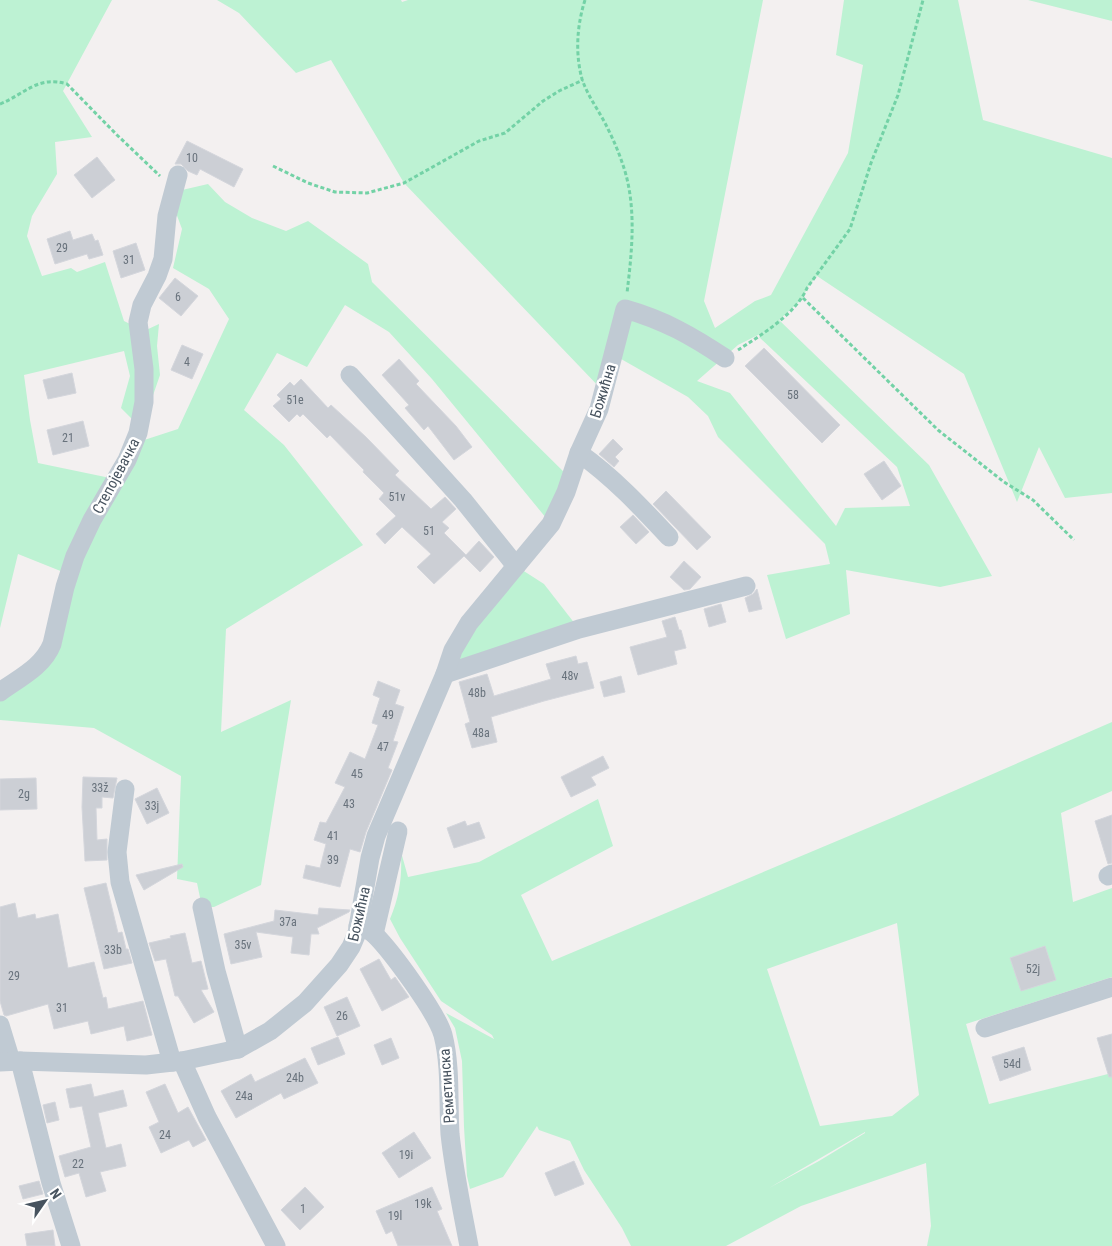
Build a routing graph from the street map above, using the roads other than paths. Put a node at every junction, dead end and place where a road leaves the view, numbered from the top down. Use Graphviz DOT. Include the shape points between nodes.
graph roads {
  1 [pos="176,182"];
  2 [pos="725,358"];
  3 [pos="350,375"];
  4 [pos="579,453"];
  5 [pos="669,538"];
  6 [pos="516,566"];
  7 [pos="746,586"];
  8 [pos="445,674"];
  9 [pos="0,692"];
  10 [pos="125,789"];
  11 [pos="398,831"];
  12 [pos="202,908"];
  13 [pos="366,930"];
  14 [pos="1112,987"];
  15 [pos="0,1025"];
  16 [pos="985,1028"];
  17 [pos="238,1049"];
  18 [pos="10,1061"];
  19 [pos="177,1062"];
  20 [pos="71,1246"];
  21 [pos="276,1246"];
  22 [pos="470,1246"];
  1 -- 9 [label="street, Степојевачка" via="167,216 163,259 142,305 138,322 144,402 138,433 127,460 75,556 49,653 35,668"];
  2 -- 4 [label="street, Божићна" via="690,335 625,308 599,409"];
  3 -- 6 [label="street" via="464,500"];
  4 -- 5 [label="street" via="639,504"];
  4 -- 6 [label="street, Божићна" via="551,524"];
  6 -- 8 [label="street, Божићна" via="470,623 453,650"];
  7 -- 8 [label="street" via="579,629"];
  8 -- 13 [label="street, Божићна" via="376,836 370,858"];
  10 -- 19 [label="street" via="118,852 120,882"];
  11 -- 13 [label="street"];
  12 -- 17 [label="street"];
  13 -- 17 [label="street, Божићна" via="305,1003 270,1031"];
  13 -- 22 [label="street, Реметинска" via="388,951 439,1025 447,1060 450,1134"];
  14 -- 16 [label="street"];
  15 -- 18 [label="street"];
  17 -- 19 [label="street, Божићна"];
  18 -- 19 [label="street, Божићна" via="146,1065"];
  18 -- 20 [label="street"];
  19 -- 21 [label="street"];
}
